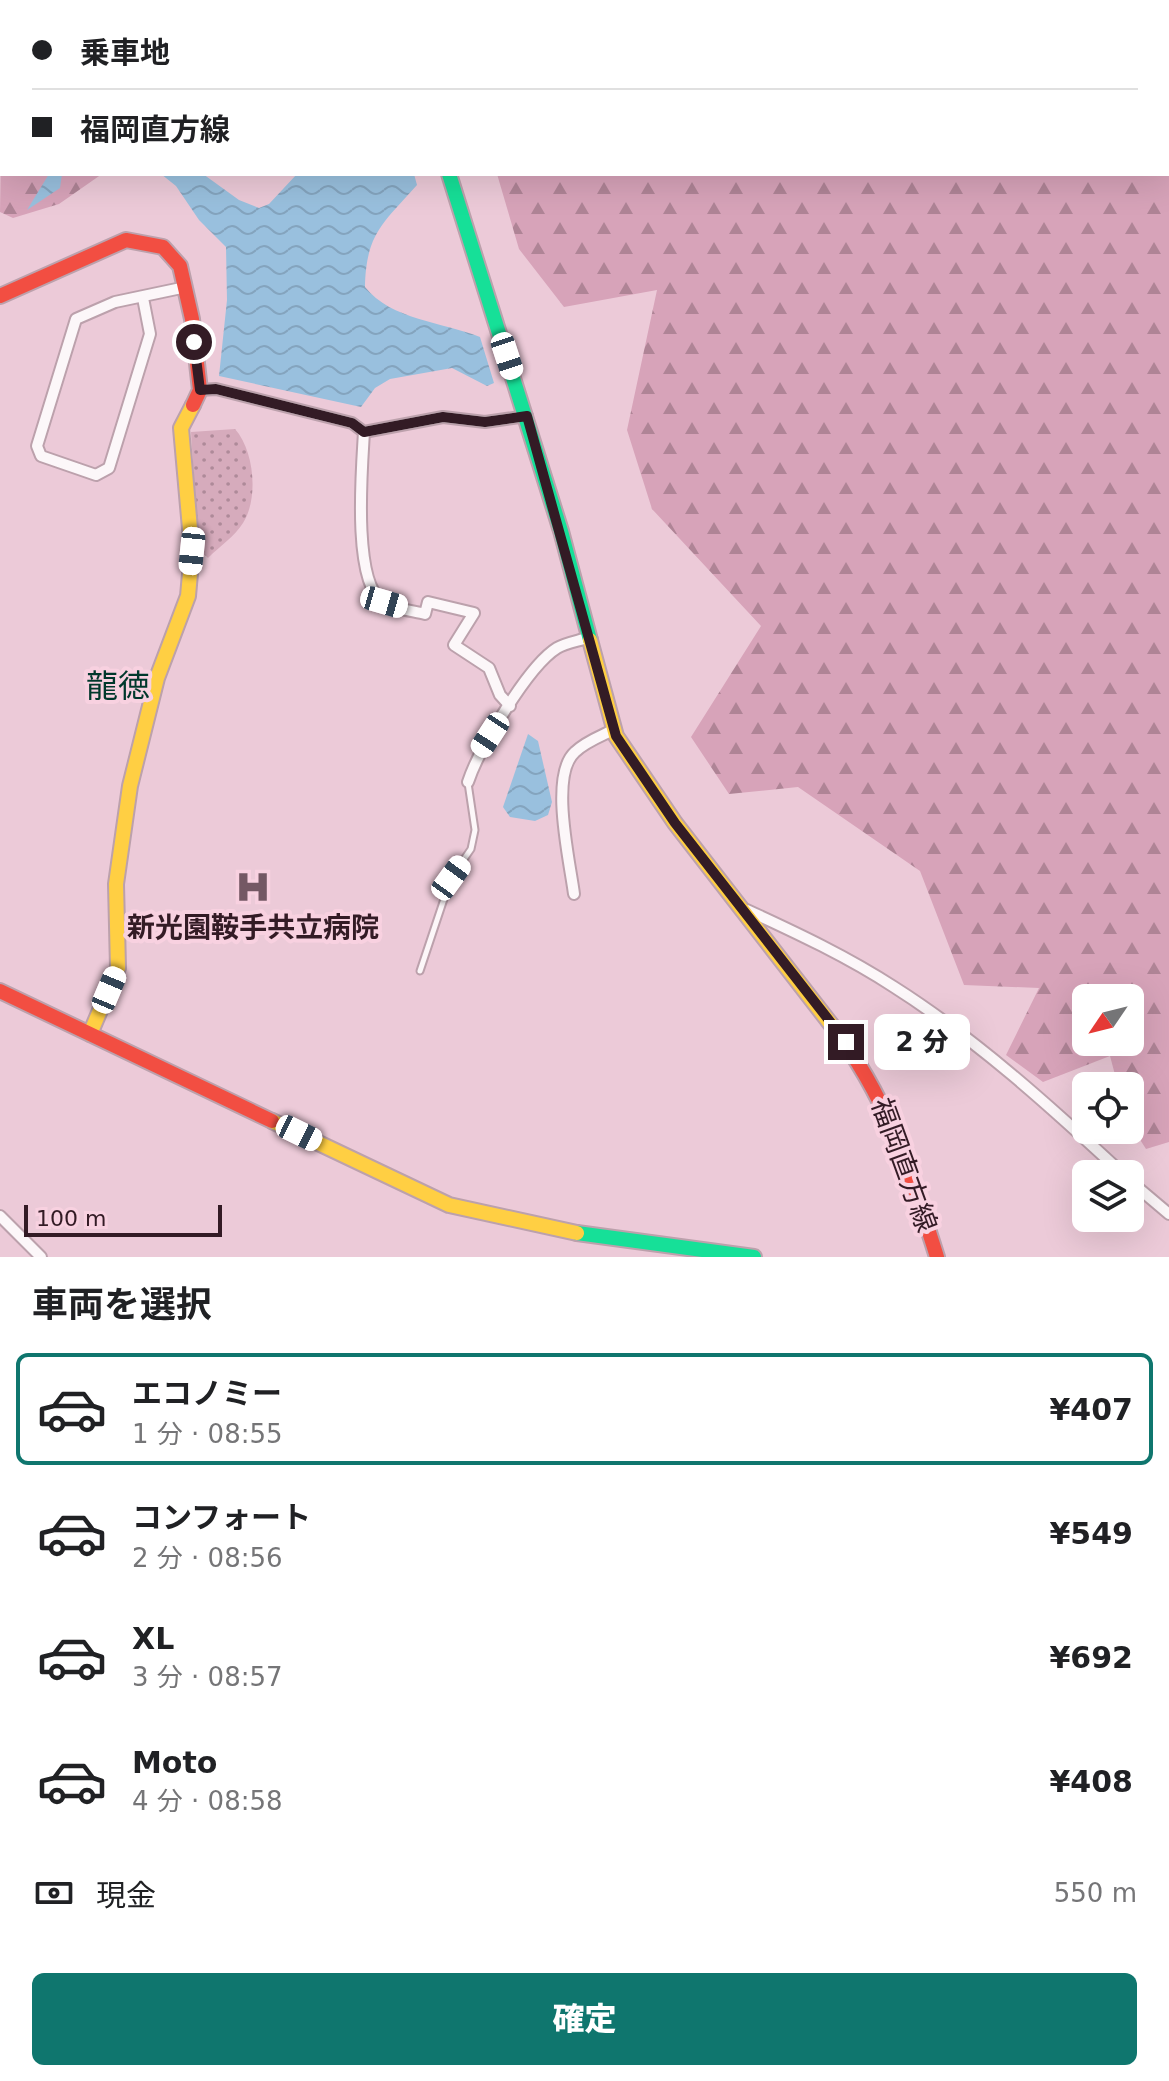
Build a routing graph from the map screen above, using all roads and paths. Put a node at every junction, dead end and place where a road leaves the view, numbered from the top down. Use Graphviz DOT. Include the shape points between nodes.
graph roads {
  1 [pos="450,176"];
  2 [pos="186,287"];
  3 [pos="0,296"];
  4 [pos="143,298"];
  5 [pos="200,390"];
  6 [pos="527,416"];
  7 [pos="364,432"];
  8 [pos="587,638"];
  9 [pos="510,706"];
  10 [pos="613,730"];
  11 [pos="468,782"];
  12 [pos="574,894"];
  13 [pos="738,906"];
  14 [pos="420,971"];
  15 [pos="0,991"];
  16 [pos="90,1034"];
  17 [pos="1106,1160"];
  18 [pos="1144,1193"];
  19 [pos="1169,1214"];
  20 [pos="0,1216"];
  21 [pos="41,1257"];
  22 [pos="754,1257"];
  23 [pos="937,1257"];
  1 -- 6 [label="street, 福岡直方線"];
  2 -- 3 [label="street" via="180,266 163,247 126,240"];
  2 -- 4 [label="street"];
  2 -- 5 [label="street"];
  4 -- 4 [label="street" via="115,302 76,319 37,446 41,456 96,475 109,468 150,334"];
  5 -- 7 [label="street" via="216,389 352,423"];
  5 -- 16 [label="street" via="181,428 192,551 188,596 157,678 130,786 116,884 118,968"];
  6 -- 7 [label="street" via="485,422 443,417"];
  6 -- 8 [label="street, 福岡直方線"];
  7 -- 9 [label="street" via="361,528 370,589 384,602 425,614 428,602 474,613 454,645 489,668"];
  8 -- 9 [label="street" via="558,647"];
  8 -- 10 [label="street, 福岡直方線"];
  9 -- 11 [label="street" via="477,756"];
  10 -- 12 [label="street" via="573,753 564,769"];
  10 -- 13 [label="street, 福岡直方線"];
  11 -- 14 [label="lane" via="475,830 471,849 451,878"];
  13 -- 17 [label="street" via="893,986 939,1018"];
  13 -- 23 [label="street, 福岡直方線" via="834,1025 879,1093 899,1137"];
  15 -- 16 [label="street"];
  16 -- 22 [label="street" via="449,1205 598,1237"];
  18 -- 19 [label="street"];
  20 -- 21 [label="street"];
}
